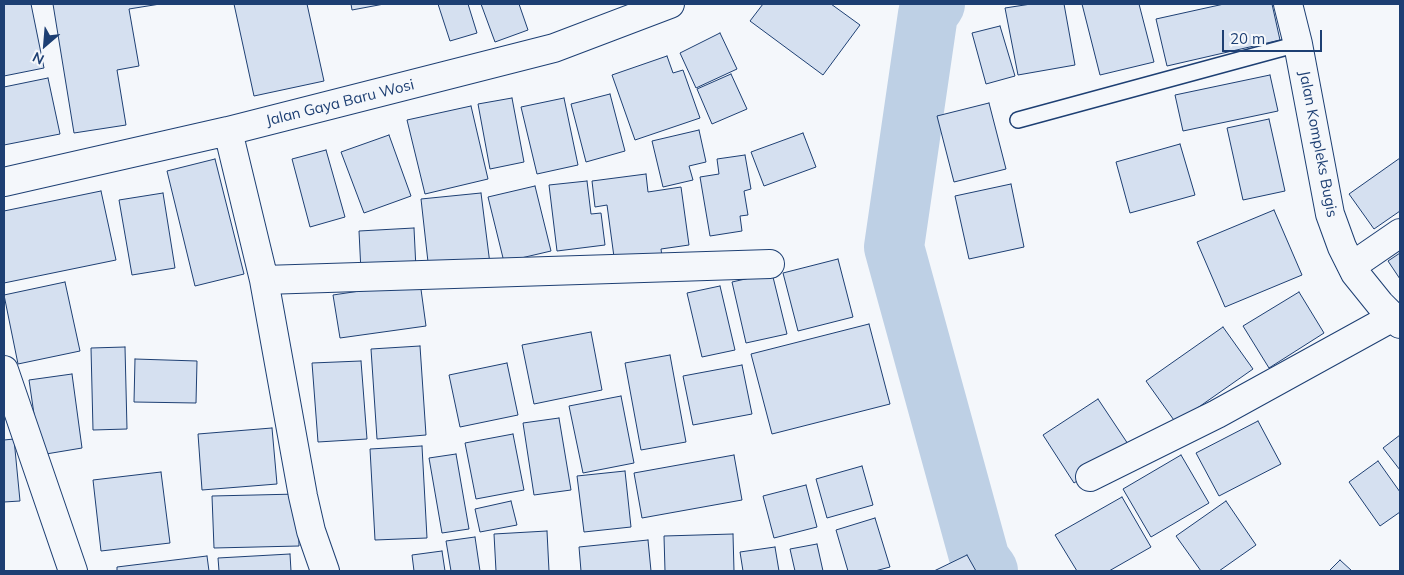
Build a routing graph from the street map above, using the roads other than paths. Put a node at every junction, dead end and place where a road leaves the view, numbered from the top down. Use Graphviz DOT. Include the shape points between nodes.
graph roads {
  1 [pos="670,4"];
  2 [pos="1288,4"];
  3 [pos="1298,44"];
  4 [pos="1018,120"];
  5 [pos="228,131"];
  6 [pos="4,182"];
  7 [pos="1400,233"];
  8 [pos="770,264"];
  9 [pos="1352,266"];
  10 [pos="264,280"];
  11 [pos="1397,321"];
  12 [pos="4,370"];
  13 [pos="1090,477"];
  14 [pos="73,571"];
  15 [pos="325,571"];
  1 -- 5 [label="street, Jalan Gaya Baru Wosi" via="554,48"];
  2 -- 3 [label="street, Jalan Kompleks Bugis"];
  3 -- 4 [label="lane"];
  3 -- 9 [label="street, Jalan Kompleks Bugis" via="1330,214"];
  5 -- 6 [label="street, Jalan Gaya Baru Wosi"];
  5 -- 10 [label="street"];
  7 -- 9 [label="street"];
  8 -- 10 [label="street"];
  9 -- 11 [label="street, Jalan Kompleks Bugis"];
  10 -- 15 [label="street" via="303,496"];
  11 -- 13 [label="street"];
  12 -- 14 [label="street"];
}
